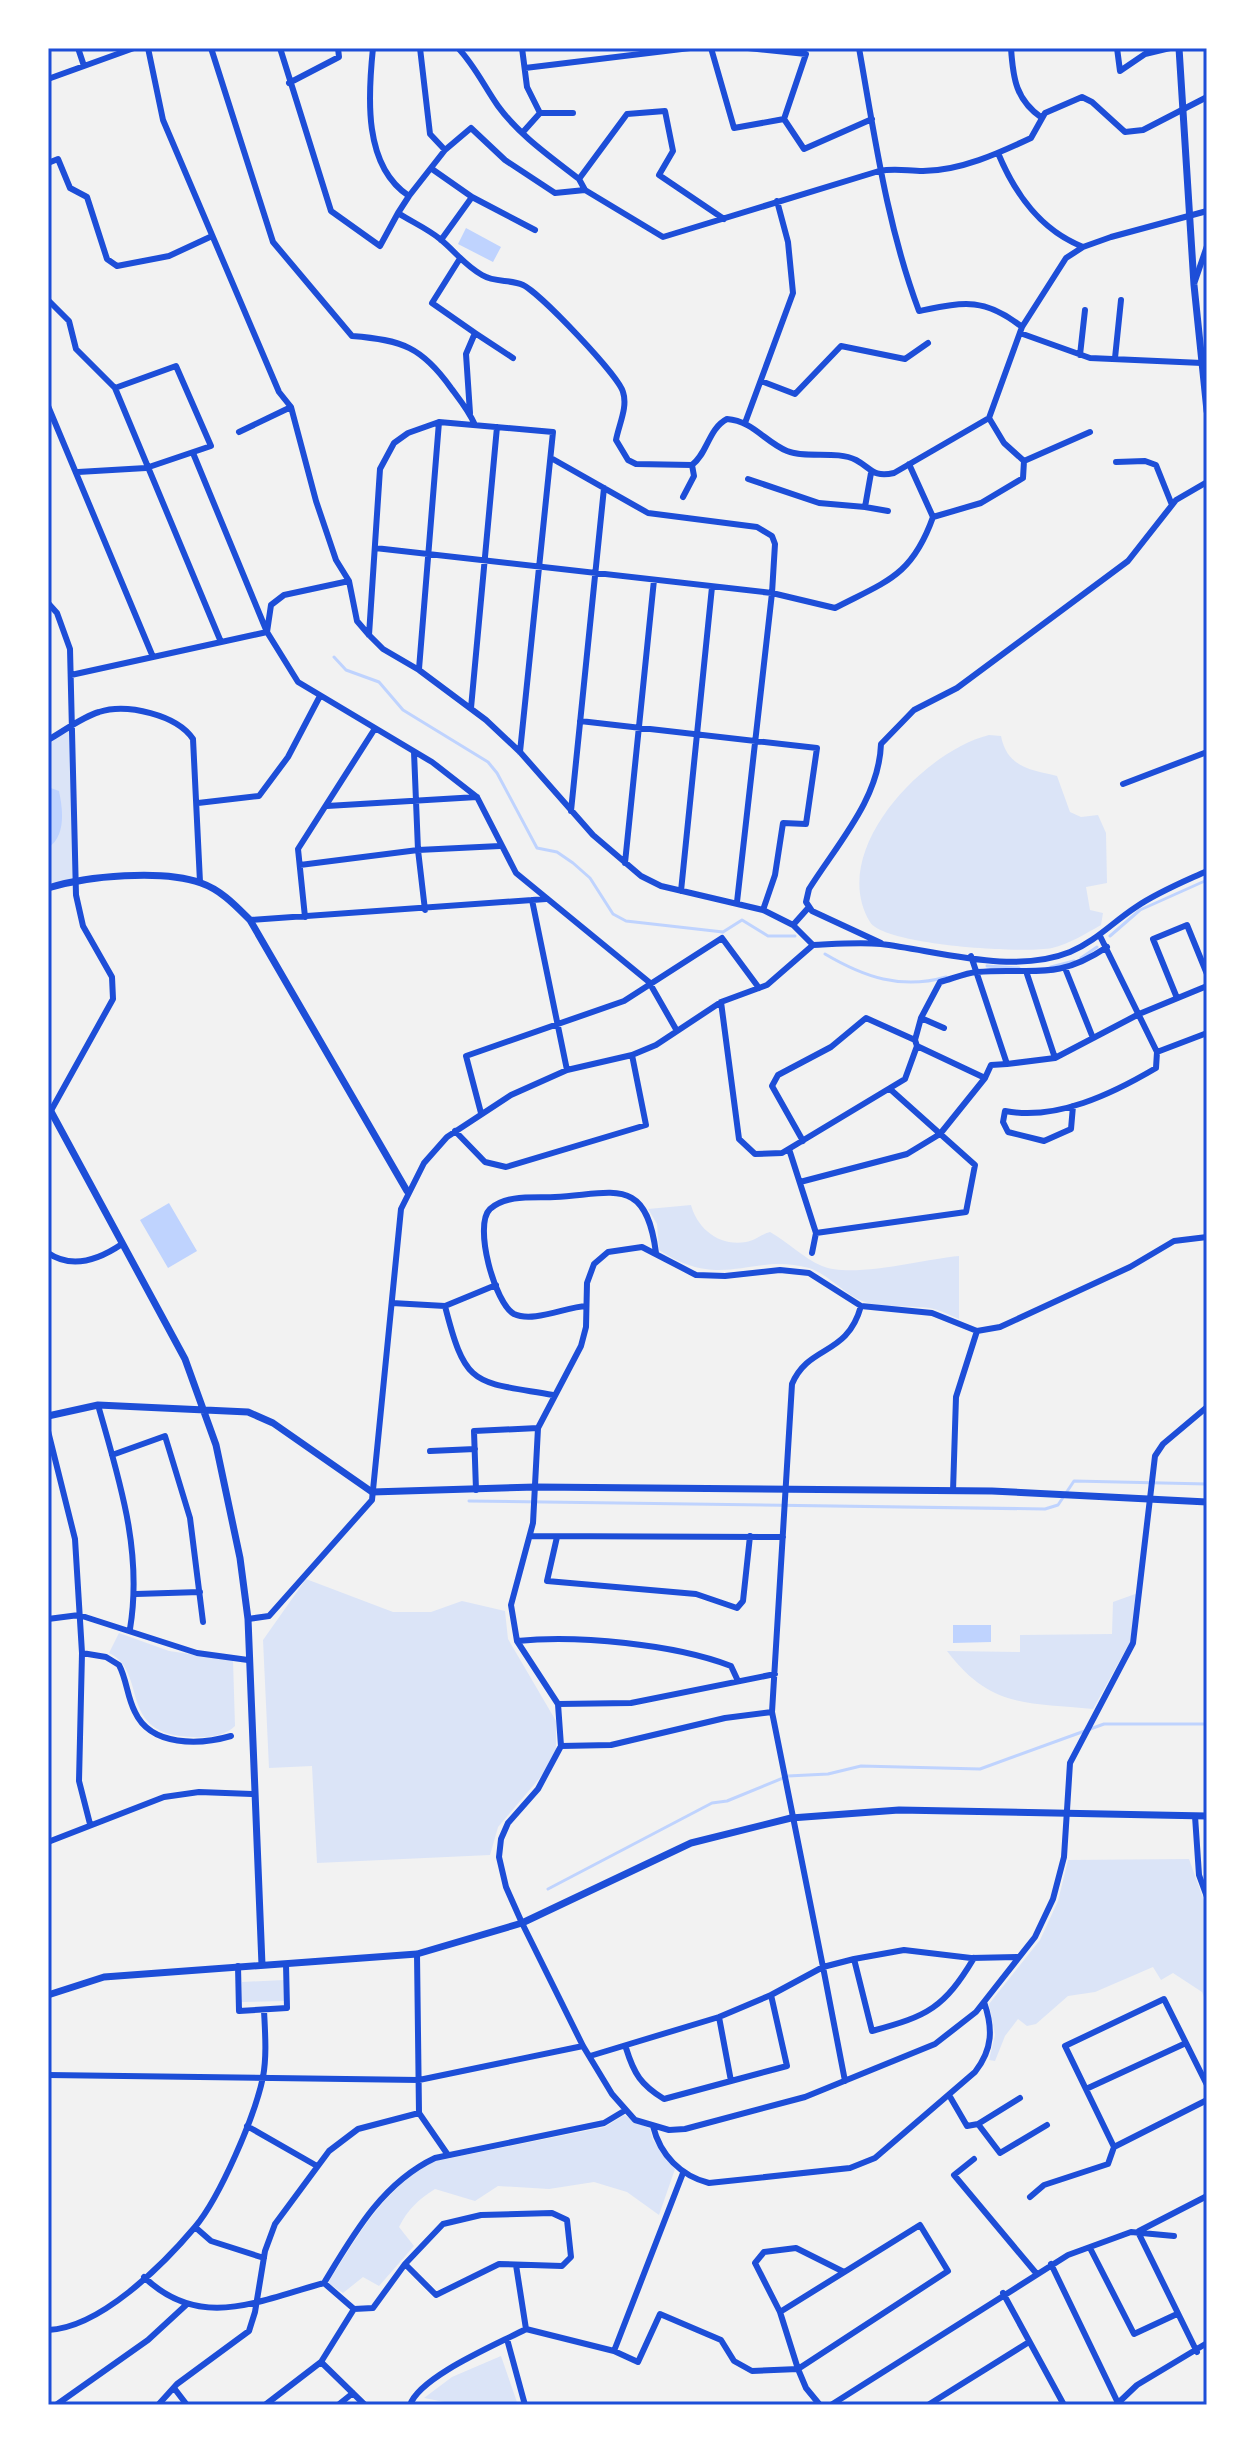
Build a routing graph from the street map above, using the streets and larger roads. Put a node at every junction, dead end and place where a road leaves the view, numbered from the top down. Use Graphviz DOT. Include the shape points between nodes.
graph roads {
  1 [pos="78,48"];
  2 [pos="134,48"];
  3 [pos="148,48"];
  4 [pos="211,48"];
  5 [pos="280,48"];
  6 [pos="338,48"];
  7 [pos="373,48"];
  8 [pos="420,48"];
  9 [pos="458,48"];
  10 [pos="522,48"];
  11 [pos="592,48"];
  12 [pos="690,48"];
  13 [pos="711,48"];
  14 [pos="748,48"];
  15 [pos="756,48"];
  16 [pos="859,48"];
  17 [pos="1011,48"];
  18 [pos="1117,48"];
  19 [pos="1170,48"];
  20 [pos="1179,48"];
  21 [pos="593,59"];
  22 [pos="84,66"];
  23 [pos="525,68"];
  24 [pos="48,79"];
  25 [pos="289,83"];
  26 [pos="1207,97"];
  27 [pos="1184,108"];
  28 [pos="540,113"];
  29 [pos="573,113"];
  30 [pos="1042,118"];
  31 [pos="784,119"];
  32 [pos="872,119"];
  33 [pos="523,132"];
  34 [pos="445,150"];
  35 [pos="998,153"];
  36 [pos="48,163"];
  37 [pos="432,169"];
  38 [pos="879,171"];
  39 [pos="579,179"];
  40 [pos="585,190"];
  41 [pos="409,196"];
  42 [pos="472,197"];
  43 [pos="777,201"];
  44 [pos="1207,211"];
  45 [pos="398,213"];
  46 [pos="1189,215"];
  47 [pos="724,219"];
  48 [pos="535,230"];
  49 [pos="210,237"];
  50 [pos="441,240"];
  51 [pos="1207,246"];
  52 [pos="1083,247"];
  53 [pos="459,260"];
  54 [pos="1194,285"];
  55 [pos="48,300"];
  56 [pos="1121,300"];
  57 [pos="1085,310"];
  58 [pos="1021,330"];
  59 [pos="475,333"];
  60 [pos="928,343"];
  61 [pos="1080,355"];
  62 [pos="513,358"];
  63 [pos="1115,358"];
  64 [pos="1202,363"];
  65 [pos="761,381"];
  66 [pos="1206,381"];
  67 [pos="115,388"];
  68 [pos="48,406"];
  69 [pos="291,407"];
  70 [pos="1207,411"];
  71 [pos="470,414"];
  72 [pos="989,418"];
  73 [pos="439,422"];
  74 [pos="745,423"];
  75 [pos="475,425"];
  76 [pos="497,427"];
  77 [pos="239,432"];
  78 [pos="1090,432"];
  79 [pos="193,453"];
  80 [pos="551,458"];
  81 [pos="1024,461"];
  82 [pos="1116,462"];
  83 [pos="909,464"];
  84 [pos="692,465"];
  85 [pos="146,468"];
  86 [pos="78,472"];
  87 [pos="871,473"];
  88 [pos="748,479"];
  89 [pos="1207,482"];
  90 [pos="604,488"];
  91 [pos="683,497"];
  92 [pos="1172,505"];
  93 [pos="865,507"];
  94 [pos="888,511"];
  95 [pos="933,517"];
  96 [pos="375,548"];
  97 [pos="428,554"];
  98 [pos="485,560"];
  99 [pos="539,567"];
  100 [pos="595,573"];
  101 [pos="654,580"];
  102 [pos="349,581"];
  103 [pos="712,587"];
  104 [pos="772,593"];
  105 [pos="48,603"];
  106 [pos="267,632"];
  107 [pos="369,635"];
  108 [pos="221,642"];
  109 [pos="153,657"];
  110 [pos="419,670"];
  111 [pos="71,675"];
  112 [pos="320,696"];
  113 [pos="471,708"];
  114 [pos="580,721"];
  115 [pos="72,727"];
  116 [pos="639,728"];
  117 [pos="374,730"];
  118 [pos="697,734"];
  119 [pos="48,740"];
  120 [pos="755,741"];
  121 [pos="414,752"];
  122 [pos="520,752"];
  123 [pos="1207,752"];
  124 [pos="1123,784"];
  125 [pos="477,797"];
  126 [pos="416,801"];
  127 [pos="198,803"];
  128 [pos="327,806"];
  129 [pos="571,812"];
  130 [pos="500,846"];
  131 [pos="418,850"];
  132 [pos="625,863"];
  133 [pos="300,865"];
  134 [pos="1207,871"];
  135 [pos="75,880"];
  136 [pos="200,882"];
  137 [pos="48,888"];
  138 [pos="681,891"];
  139 [pos="546,899"];
  140 [pos="532,900"];
  141 [pos="737,902"];
  142 [pos="809,907"];
  143 [pos="425,910"];
  144 [pos="763,910"];
  145 [pos="305,917"];
  146 [pos="250,920"];
  147 [pos="793,925"];
  148 [pos="1100,936"];
  149 [pos="813,945"];
  150 [pos="885,945"];
  151 [pos="1107,947"];
  152 [pos="971,956"];
  153 [pos="1065,968"];
  154 [pos="976,972"];
  155 [pos="1027,974"];
  156 [pos="1207,974"];
  157 [pos="649,982"];
  158 [pos="1207,986"];
  159 [pos="759,988"];
  160 [pos="1177,998"];
  161 [pos="721,1002"];
  162 [pos="1139,1014"];
  163 [pos="921,1018"];
  164 [pos="559,1024"];
  165 [pos="944,1028"];
  166 [pos="677,1031"];
  167 [pos="1207,1033"];
  168 [pos="1093,1038"];
  169 [pos="916,1043"];
  170 [pos="1157,1052"];
  171 [pos="632,1055"];
  172 [pos="1055,1058"];
  173 [pos="1007,1064"];
  174 [pos="567,1070"];
  175 [pos="985,1078"];
  176 [pos="890,1089"];
  177 [pos="1073,1106"];
  178 [pos="49,1112"];
  179 [pos="481,1113"];
  180 [pos="455,1131"];
  181 [pos="940,1134"];
  182 [pos="803,1141"];
  183 [pos="789,1149"];
  184 [pos="800,1182"];
  185 [pos="407,1191"];
  186 [pos="816,1233"];
  187 [pos="1207,1237"];
  188 [pos="122,1244"];
  189 [pos="48,1253"];
  190 [pos="656,1253"];
  191 [pos="812,1253"];
  192 [pos="496,1285"];
  193 [pos="392,1303"];
  194 [pos="445,1306"];
  195 [pos="586,1306"];
  196 [pos="861,1306"];
  197 [pos="977,1331"];
  198 [pos="553,1395"];
  199 [pos="98,1405"];
  200 [pos="1207,1407"];
  201 [pos="204,1408"];
  202 [pos="48,1416"];
  203 [pos="538,1428"];
  204 [pos="48,1431"];
  205 [pos="475,1449"];
  206 [pos="430,1451"];
  207 [pos="112,1455"];
  208 [pos="476,1490"];
  209 [pos="785,1490"];
  210 [pos="536,1491"];
  211 [pos="953,1491"];
  212 [pos="372,1492"];
  213 [pos="1149,1498"];
  214 [pos="1207,1502"];
  215 [pos="531,1536"];
  216 [pos="750,1536"];
  217 [pos="557,1537"];
  218 [pos="783,1537"];
  219 [pos="200,1592"];
  220 [pos="136,1594"];
  221 [pos="79,1615"];
  222 [pos="48,1619"];
  223 [pos="248,1619"];
  224 [pos="203,1622"];
  225 [pos="130,1629"];
  226 [pos="517,1641"];
  227 [pos="82,1653"];
  228 [pos="248,1660"];
  229 [pos="775,1674"];
  230 [pos="738,1681"];
  231 [pos="558,1704"];
  232 [pos="772,1712"];
  233 [pos="231,1736"];
  234 [pos="561,1746"];
  235 [pos="252,1794"];
  236 [pos="1065,1814"];
  237 [pos="1195,1816"];
  238 [pos="1207,1816"];
  239 [pos="791,1818"];
  240 [pos="90,1824"];
  241 [pos="48,1842"];
  242 [pos="1207,1897"];
  243 [pos="522,1923"];
  244 [pos="417,1954"];
  245 [pos="1017,1957"];
  246 [pos="974,1958"];
  247 [pos="854,1959"];
  248 [pos="286,1964"];
  249 [pos="262,1965"];
  250 [pos="238,1966"];
  251 [pos="823,1967"];
  252 [pos="48,1995"];
  253 [pos="771,1995"];
  254 [pos="984,2002"];
  255 [pos="264,2010"];
  256 [pos="719,2017"];
  257 [pos="1186,2043"];
  258 [pos="583,2046"];
  259 [pos="626,2048"];
  260 [pos="590,2056"];
  261 [pos="1207,2063"];
  262 [pos="1197,2065"];
  263 [pos="48,2075"];
  264 [pos="263,2077"];
  265 [pos="419,2080"];
  266 [pos="731,2081"];
  267 [pos="845,2081"];
  268 [pos="1207,2085"];
  269 [pos="1086,2089"];
  270 [pos="949,2095"];
  271 [pos="1020,2098"];
  272 [pos="1207,2100"];
  273 [pos="624,2111"];
  274 [pos="419,2113"];
  275 [pos="978,2124"];
  276 [pos="1047,2125"];
  277 [pos="247,2126"];
  278 [pos="653,2126"];
  279 [pos="1114,2147"];
  280 [pos="448,2155"];
  281 [pos="974,2159"];
  282 [pos="317,2166"];
  283 [pos="683,2173"];
  284 [pos="1207,2196"];
  285 [pos="1030,2197"];
  286 [pos="195,2227"];
  287 [pos="1138,2232"];
  288 [pos="1174,2236"];
  289 [pos="1090,2248"];
  290 [pos="264,2258"];
  291 [pos="405,2264"];
  292 [pos="1051,2264"];
  293 [pos="516,2265"];
  294 [pos="844,2272"];
  295 [pos="1036,2273"];
  296 [pos="144,2277"];
  297 [pos="324,2283"];
  298 [pos="1003,2293"];
  299 [pos="257,2302"];
  300 [pos="186,2305"];
  301 [pos="354,2309"];
  302 [pos="780,2312"];
  303 [pos="1177,2314"];
  304 [pos="526,2329"];
  305 [pos="48,2330"];
  306 [pos="507,2339"];
  307 [pos="1029,2342"];
  308 [pos="1207,2343"];
  309 [pos="614,2351"];
  310 [pos="1197,2352"];
  311 [pos="321,2362"];
  312 [pos="798,2369"];
  313 [pos="174,2388"];
  314 [pos="353,2393"];
  315 [pos="1117,2404"];
  316 [pos="56,2405"];
  317 [pos="158,2405"];
  318 [pos="187,2405"];
  319 [pos="265,2405"];
  320 [pos="338,2405"];
  321 [pos="365,2405"];
  322 [pos="410,2405"];
  323 [pos="525,2405"];
  324 [pos="820,2405"];
  325 [pos="831,2405"];
  326 [pos="928,2405"];
  327 [pos="1064,2405"];
  1 -- 22 [label="street"];
  2 -- 22 [label="street"];
  3 -- 49 [label="street" via="163,120"];
  4 -- 71 [label="street" via="273,242 352,336 384,339 433,361"];
  5 -- 25 [label="street"];
  6 -- 25 [label="street" via="339,57"];
  7 -- 41 [label="street" via="370,115 381,165"];
  8 -- 34 [label="street" via="430,134"];
  9 -- 33 [label="street"];
  10 -- 23 [label="street"];
  11 -- 21 [label="street"];
  12 -- 21 [label="street"];
  13 -- 31 [label="street" via="734,128"];
  14 -- 15 [label="street"];
  15 -- 31 [label="street" via="806,54"];
  16 -- 32 [label="street"];
  17 -- 30 [label="street" via="1024,106"];
  18 -- 19 [label="street" via="1120,71 1145,54"];
  20 -- 27 [label="street"];
  21 -- 23 [label="street"];
  22 -- 24 [label="street"];
  23 -- 28 [label="street" via="527,87"];
  25 -- 45 [label="street" via="331,211 380,246"];
  26 -- 27 [label="street"];
  27 -- 30 [label="street" via="1143,130 1125,132 1082,97"];
  27 -- 46 [label="street"];
  28 -- 29 [label="street"];
  28 -- 33 [label="street"];
  30 -- 35 [label="street" via="1031,138"];
  31 -- 32 [label="street" via="804,149"];
  32 -- 38 [label="street"];
  33 -- 39 [label="street"];
  34 -- 37 [label="street"];
  34 -- 40 [label="street" via="471,128 505,160 555,193"];
  35 -- 38 [label="street" via="965,165"];
  35 -- 52 [label="street" via="1025,205 1066,240"];
  36 -- 49 [label="street" via="58,159 70,188 87,197 107,259 117,266 169,256"];
  37 -- 41 [label="street"];
  37 -- 42 [label="street"];
  38 -- 43 [label="street"];
  38 -- 58 [label="street" via="898,255 919,311 966,302 988,306"];
  39 -- 40 [label="street"];
  39 -- 47 [label="street" via="627,114 665,111 673,151 659,175"];
  40 -- 47 [label="street" via="663,237"];
  41 -- 45 [label="street"];
  42 -- 48 [label="street"];
  42 -- 50 [label="street"];
  43 -- 47 [label="street"];
  43 -- 65 [label="street" via="793,293"];
  44 -- 46 [label="street"];
  45 -- 50 [label="street"];
  46 -- 52 [label="street"];
  46 -- 54 [label="street"];
  49 -- 69 [label="street" via="279,392"];
  50 -- 53 [label="street"];
  51 -- 54 [label="street"];
  52 -- 58 [label="street" via="1060,267"];
  53 -- 59 [label="street" via="432,303"];
  53 -- 84 [label="street" via="497,283 522,285 558,313 618,378 625,407 616,440 628,460"];
  54 -- 64 [label="street"];
  55 -- 67 [label="street" via="69,321 76,349"];
  56 -- 63 [label="street"];
  57 -- 61 [label="street"];
  58 -- 61 [label="street"];
  58 -- 72 [label="street"];
  59 -- 62 [label="street"];
  59 -- 71 [label="street" via="466,354"];
  60 -- 65 [label="street" via="905,359 841,346 795,394"];
  61 -- 63 [label="street"];
  63 -- 64 [label="street"];
  64 -- 66 [label="street"];
  65 -- 74 [label="street"];
  66 -- 70 [label="street"];
  67 -- 79 [label="street" via="176,366 211,446"];
  67 -- 85 [label="street"];
  68 -- 86 [label="street"];
  69 -- 77 [label="street"];
  69 -- 102 [label="street" via="316,501 336,560"];
  71 -- 75 [label="street"];
  72 -- 81 [label="street" via="1004,443"];
  72 -- 83 [label="street"];
  73 -- 75 [label="street"];
  73 -- 96 [label="street" via="408,433 384,456"];
  73 -- 97 [label="street"];
  74 -- 84 [label="street" via="722,421"];
  74 -- 87 [label="street" via="786,451 856,460"];
  75 -- 76 [label="street"];
  76 -- 80 [label="street" via="553,432"];
  76 -- 98 [label="street"];
  78 -- 81 [label="street"];
  79 -- 85 [label="street"];
  79 -- 106 [label="street"];
  80 -- 90 [label="street"];
  80 -- 99 [label="street"];
  81 -- 95 [label="street" via="1023,478 981,503"];
  82 -- 92 [label="street" via="1156,465"];
  83 -- 87 [label="street" via="882,476"];
  83 -- 95 [label="street"];
  84 -- 91 [label="street" via="694,476"];
  85 -- 86 [label="street"];
  85 -- 108 [label="street"];
  86 -- 109 [label="street"];
  87 -- 93 [label="street"];
  88 -- 93 [label="street" via="819,503"];
  89 -- 92 [label="street"];
  90 -- 100 [label="street"];
  90 -- 104 [label="street" via="660,517 767,530 775,544"];
  92 -- 142 [label="street" via="1116,571 1013,649 940,698 925,702 881,744 873,790 809,889"];
  93 -- 94 [label="street"];
  95 -- 104 [label="street" via="923,545 901,573 835,608"];
  96 -- 97 [label="street"];
  96 -- 107 [label="street"];
  97 -- 98 [label="street"];
  97 -- 110 [label="street"];
  98 -- 99 [label="street"];
  98 -- 113 [label="street"];
  99 -- 100 [label="street"];
  99 -- 122 [label="street"];
  100 -- 101 [label="street"];
  100 -- 114 [label="street"];
  101 -- 103 [label="street"];
  101 -- 116 [label="street"];
  102 -- 106 [label="street" via="284,595 271,605"];
  102 -- 107 [label="street" via="357,621"];
  103 -- 104 [label="street"];
  103 -- 118 [label="street"];
  104 -- 120 [label="street"];
  105 -- 111 [label="street" via="70,649"];
  106 -- 108 [label="street"];
  106 -- 112 [label="street" via="298,682"];
  107 -- 110 [label="street"];
  108 -- 109 [label="street"];
  109 -- 111 [label="street"];
  110 -- 113 [label="street"];
  111 -- 115 [label="street"];
  112 -- 117 [label="street"];
  112 -- 127 [label="street" via="288,757 259,796"];
  113 -- 122 [label="street"];
  114 -- 116 [label="street"];
  114 -- 129 [label="street"];
  115 -- 119 [label="street"];
  115 -- 127 [label="street" via="100,711 129,711 158,715 185,727 193,739"];
  115 -- 135 [label="street"];
  116 -- 118 [label="street"];
  116 -- 132 [label="street"];
  117 -- 121 [label="street"];
  117 -- 128 [label="street"];
  118 -- 120 [label="street"];
  118 -- 138 [label="street"];
  120 -- 141 [label="street"];
  120 -- 144 [label="street" via="817,748 806,824 783,823"];
  121 -- 125 [label="street"];
  121 -- 126 [label="street"];
  122 -- 129 [label="street"];
  123 -- 124 [label="street"];
  125 -- 126 [label="street"];
  125 -- 130 [label="street"];
  126 -- 128 [label="street"];
  126 -- 131 [label="street"];
  127 -- 136 [label="street"];
  128 -- 133 [label="street" via="298,849"];
  129 -- 132 [label="street"];
  130 -- 131 [label="street"];
  130 -- 139 [label="street" via="516,873"];
  131 -- 133 [label="street"];
  131 -- 143 [label="street"];
  132 -- 138 [label="street" via="661,886"];
  133 -- 145 [label="street"];
  134 -- 148 [label="street" via="1133,908"];
  135 -- 136 [label="street"];
  135 -- 137 [label="street"];
  135 -- 178 [label="street" via="83,926 112,977 113,999"];
  136 -- 146 [label="street" via="232,901"];
  138 -- 141 [label="street"];
  139 -- 140 [label="street"];
  139 -- 157 [label="street"];
  140 -- 143 [label="street"];
  140 -- 164 [label="street"];
  141 -- 144 [label="street"];
  142 -- 147 [label="street"];
  142 -- 150 [label="street"];
  143 -- 145 [label="street"];
  144 -- 147 [label="street"];
  145 -- 146 [label="street"];
  146 -- 185 [label="street"];
  147 -- 149 [label="street"];
  148 -- 151 [label="street"];
  148 -- 152 [label="street" via="1068,953 1030,960"];
  149 -- 150 [label="street"];
  149 -- 159 [label="street"];
  150 -- 152 [label="street"];
  151 -- 153 [label="street"];
  151 -- 162 [label="street"];
  152 -- 154 [label="street"];
  153 -- 155 [label="street"];
  153 -- 168 [label="street"];
  154 -- 155 [label="street"];
  154 -- 163 [label="street" via="940,982"];
  154 -- 173 [label="street"];
  155 -- 172 [label="street"];
  156 -- 160 [label="street" via="1187,925 1153,939"];
  157 -- 159 [label="street" via="722,938"];
  157 -- 164 [label="street" via="624,1001"];
  157 -- 166 [label="street"];
  158 -- 160 [label="street"];
  159 -- 161 [label="street"];
  160 -- 162 [label="street"];
  161 -- 166 [label="street"];
  161 -- 183 [label="street" via="739,1139 755,1154"];
  162 -- 168 [label="street"];
  162 -- 170 [label="street"];
  163 -- 165 [label="street"];
  163 -- 169 [label="street"];
  164 -- 174 [label="street"];
  164 -- 179 [label="street" via="466,1056"];
  166 -- 171 [label="street"];
  167 -- 170 [label="street"];
  168 -- 172 [label="street"];
  169 -- 175 [label="street"];
  169 -- 176 [label="street" via="905,1079"];
  169 -- 182 [label="street" via="866,1018 831,1047 778,1075 772,1086"];
  170 -- 177 [label="street" via="1156,1068"];
  171 -- 174 [label="street"];
  171 -- 180 [label="street" via="646,1125 506,1167 485,1162"];
  172 -- 173 [label="street"];
  173 -- 175 [label="street" via="991,1065"];
  174 -- 179 [label="street"];
  175 -- 181 [label="street"];
  176 -- 181 [label="street"];
  176 -- 182 [label="street"];
  177 -- 177 [label="street" via="1027,1115 1005,1111 1003,1122 1008,1132 1044,1141 1071,1129"];
  178 -- 188 [label="street"];
  179 -- 180 [label="street"];
  180 -- 185 [label="street" via="424,1163"];
  181 -- 184 [label="street" via="907,1154"];
  181 -- 186 [label="street" via="975,1165 966,1212"];
  182 -- 183 [label="street"];
  183 -- 184 [label="street"];
  184 -- 186 [label="street"];
  185 -- 193 [label="street"];
  186 -- 191 [label="street"];
  187 -- 197 [label="street" via="1174,1241 1000,1327"];
  188 -- 189 [label="street" via="103,1257 74,1263"];
  188 -- 201 [label="street" via="185,1359"];
  190 -- 192 [label="street" via="645,1211 616,1191 500,1202 482,1222"];
  190 -- 195 [label="street" via="642,1247 608,1252 594,1264"];
  190 -- 196 [label="street" via="696,1275 809,1273"];
  192 -- 194 [label="street"];
  192 -- 195 [label="street" via="503,1305 517,1315"];
  193 -- 194 [label="street"];
  193 -- 212 [label="street"];
  194 -- 198 [label="street" via="457,1352 476,1376 489,1384"];
  195 -- 198 [label="street" via="581,1346"];
  196 -- 197 [label="street" via="932,1313"];
  196 -- 209 [label="street" via="844,1341 807,1361 792,1384"];
  197 -- 211 [label="street" via="956,1397"];
  198 -- 203 [label="street"];
  199 -- 201 [label="street"];
  199 -- 202 [label="street"];
  199 -- 207 [label="street"];
  200 -- 213 [label="street" via="1155,1456"];
  201 -- 212 [label="street" via="248,1412 273,1423"];
  201 -- 223 [label="street" via="235,1534"];
  203 -- 205 [label="street" via="474,1431"];
  203 -- 210 [label="street"];
  204 -- 221 [label="street" via="75,1539"];
  205 -- 206 [label="street"];
  205 -- 208 [label="street"];
  207 -- 219 [label="street" via="165,1436 190,1518"];
  207 -- 220 [label="street" via="129,1522"];
  208 -- 210 [label="street"];
  208 -- 212 [label="street"];
  209 -- 210 [label="street"];
  209 -- 211 [label="street"];
  209 -- 218 [label="street"];
  210 -- 215 [label="street"];
  211 -- 213 [label="street"];
  212 -- 223 [label="street" via="372,1500 269,1616"];
  213 -- 214 [label="street"];
  213 -- 236 [label="street" via="1133,1643 1070,1763"];
  215 -- 217 [label="street"];
  215 -- 226 [label="street" via="511,1605"];
  216 -- 217 [label="street"];
  216 -- 217 [label="street" via="743,1601 737,1608 696,1594 547,1581"];
  216 -- 218 [label="street"];
  218 -- 229 [label="street"];
  219 -- 220 [label="street"];
  219 -- 224 [label="street"];
  220 -- 225 [label="street"];
  221 -- 222 [label="street"];
  221 -- 225 [label="street"];
  221 -- 227 [label="street"];
  223 -- 228 [label="street"];
  225 -- 228 [label="street" via="197,1653"];
  226 -- 230 [label="street" via="693,1651 731,1666"];
  226 -- 231 [label="street"];
  227 -- 233 [label="street" via="119,1665 136,1715 152,1730 187,1742"];
  227 -- 240 [label="street" via="79,1781"];
  228 -- 235 [label="street"];
  229 -- 230 [label="street"];
  229 -- 232 [label="street"];
  230 -- 231 [label="street" via="631,1703"];
  231 -- 234 [label="street"];
  232 -- 234 [label="street" via="611,1745"];
  232 -- 239 [label="street"];
  234 -- 243 [label="street" via="550,1771 519,1807 501,1839 506,1887"];
  235 -- 240 [label="street" via="164,1797"];
  235 -- 249 [label="street"];
  236 -- 237 [label="street"];
  236 -- 239 [label="street" via="899,1810"];
  236 -- 245 [label="street" via="1064,1857 1053,1899 1035,1937"];
  237 -- 238 [label="street"];
  237 -- 242 [label="street" via="1199,1875"];
  239 -- 243 [label="street" via="691,1843"];
  239 -- 251 [label="street"];
  240 -- 241 [label="street"];
  243 -- 244 [label="street"];
  243 -- 258 [label="street"];
  244 -- 248 [label="street"];
  244 -- 265 [label="street"];
  245 -- 246 [label="street"];
  245 -- 254 [label="street"];
  246 -- 247 [label="street" via="904,1950"];
  246 -- 247 [label="street" via="953,1993 917,2019 872,2031"];
  247 -- 251 [label="street"];
  248 -- 249 [label="street"];
  248 -- 255 [label="street" via="287,2008"];
  249 -- 250 [label="street"];
  250 -- 252 [label="street" via="104,1977"];
  250 -- 255 [label="street" via="239,2011"];
  251 -- 253 [label="street"];
  251 -- 267 [label="street"];
  253 -- 256 [label="street"];
  253 -- 266 [label="street" via="787,2066"];
  254 -- 267 [label="street" via="935,2044"];
  254 -- 270 [label="street" via="991,2035 986,2058"];
  255 -- 264 [label="street"];
  256 -- 259 [label="street"];
  256 -- 266 [label="street"];
  257 -- 262 [label="street"];
  257 -- 269 [label="street"];
  257 -- 269 [label="street" via="1164,1999 1065,2046"];
  258 -- 260 [label="street"];
  258 -- 265 [label="street"];
  259 -- 260 [label="street"];
  259 -- 266 [label="street" via="643,2086 664,2099"];
  260 -- 273 [label="street"];
  261 -- 262 [label="street"];
  262 -- 268 [label="street"];
  263 -- 264 [label="street"];
  264 -- 265 [label="street"];
  264 -- 277 [label="street"];
  265 -- 274 [label="street"];
  267 -- 278 [label="street" via="700,2126"];
  269 -- 279 [label="street"];
  270 -- 275 [label="street" via="967,2126"];
  270 -- 283 [label="street" via="875,2158 850,2168 709,2183"];
  271 -- 275 [label="street"];
  272 -- 279 [label="street"];
  273 -- 278 [label="street"];
  273 -- 280 [label="street" via="604,2123"];
  274 -- 280 [label="street"];
  274 -- 282 [label="street" via="358,2129"];
  275 -- 276 [label="street" via="994,2148 1004,2153"];
  277 -- 282 [label="street"];
  277 -- 286 [label="street"];
  278 -- 283 [label="street" via="656,2139"];
  279 -- 285 [label="street" via="1108,2164 1044,2185"];
  280 -- 297 [label="street" via="416,2166 395,2184 366,2216"];
  281 -- 295 [label="street" via="954,2175"];
  282 -- 290 [label="street" via="275,2224"];
  283 -- 309 [label="street"];
  284 -- 287 [label="street"];
  286 -- 290 [label="street" via="211,2241"];
  286 -- 296 [label="street"];
  287 -- 288 [label="street"];
  287 -- 289 [label="street"];
  287 -- 303 [label="street"];
  289 -- 292 [label="street"];
  289 -- 303 [label="street" via="1134,2334"];
  290 -- 299 [label="street"];
  291 -- 293 [label="street" via="436,2295 489,2268"];
  291 -- 293 [label="street" via="443,2224 481,2215 552,2213 567,2220 571,2257 562,2266"];
  291 -- 301 [label="street" via="373,2308"];
  292 -- 295 [label="street"];
  292 -- 315 [label="street"];
  293 -- 304 [label="street"];
  294 -- 302 [label="street"];
  294 -- 302 [label="street" via="796,2248 764,2252 755,2263"];
  294 -- 312 [label="street" via="920,2225 948,2271"];
  295 -- 298 [label="street"];
  296 -- 300 [label="street"];
  296 -- 305 [label="street" via="89,2319"];
  297 -- 299 [label="street"];
  297 -- 301 [label="street"];
  298 -- 307 [label="street"];
  298 -- 325 [label="street"];
  299 -- 300 [label="street" via="231,2309"];
  299 -- 313 [label="street" via="249,2331"];
  300 -- 316 [label="street" via="148,2340"];
  301 -- 311 [label="street"];
  302 -- 312 [label="street"];
  303 -- 310 [label="street"];
  304 -- 306 [label="street"];
  304 -- 309 [label="street"];
  306 -- 322 [label="street" via="435,2380 412,2397"];
  306 -- 323 [label="street"];
  307 -- 326 [label="street"];
  307 -- 327 [label="street"];
  308 -- 310 [label="street"];
  309 -- 312 [label="street" via="638,2362 660,2314 721,2340 734,2361 752,2371"];
  310 -- 315 [label="street" via="1137,2385"];
  311 -- 314 [label="street"];
  311 -- 319 [label="street"];
  312 -- 324 [label="street"];
  313 -- 317 [label="street"];
  313 -- 318 [label="street"];
  314 -- 320 [label="street"];
  314 -- 321 [label="street"];
}
